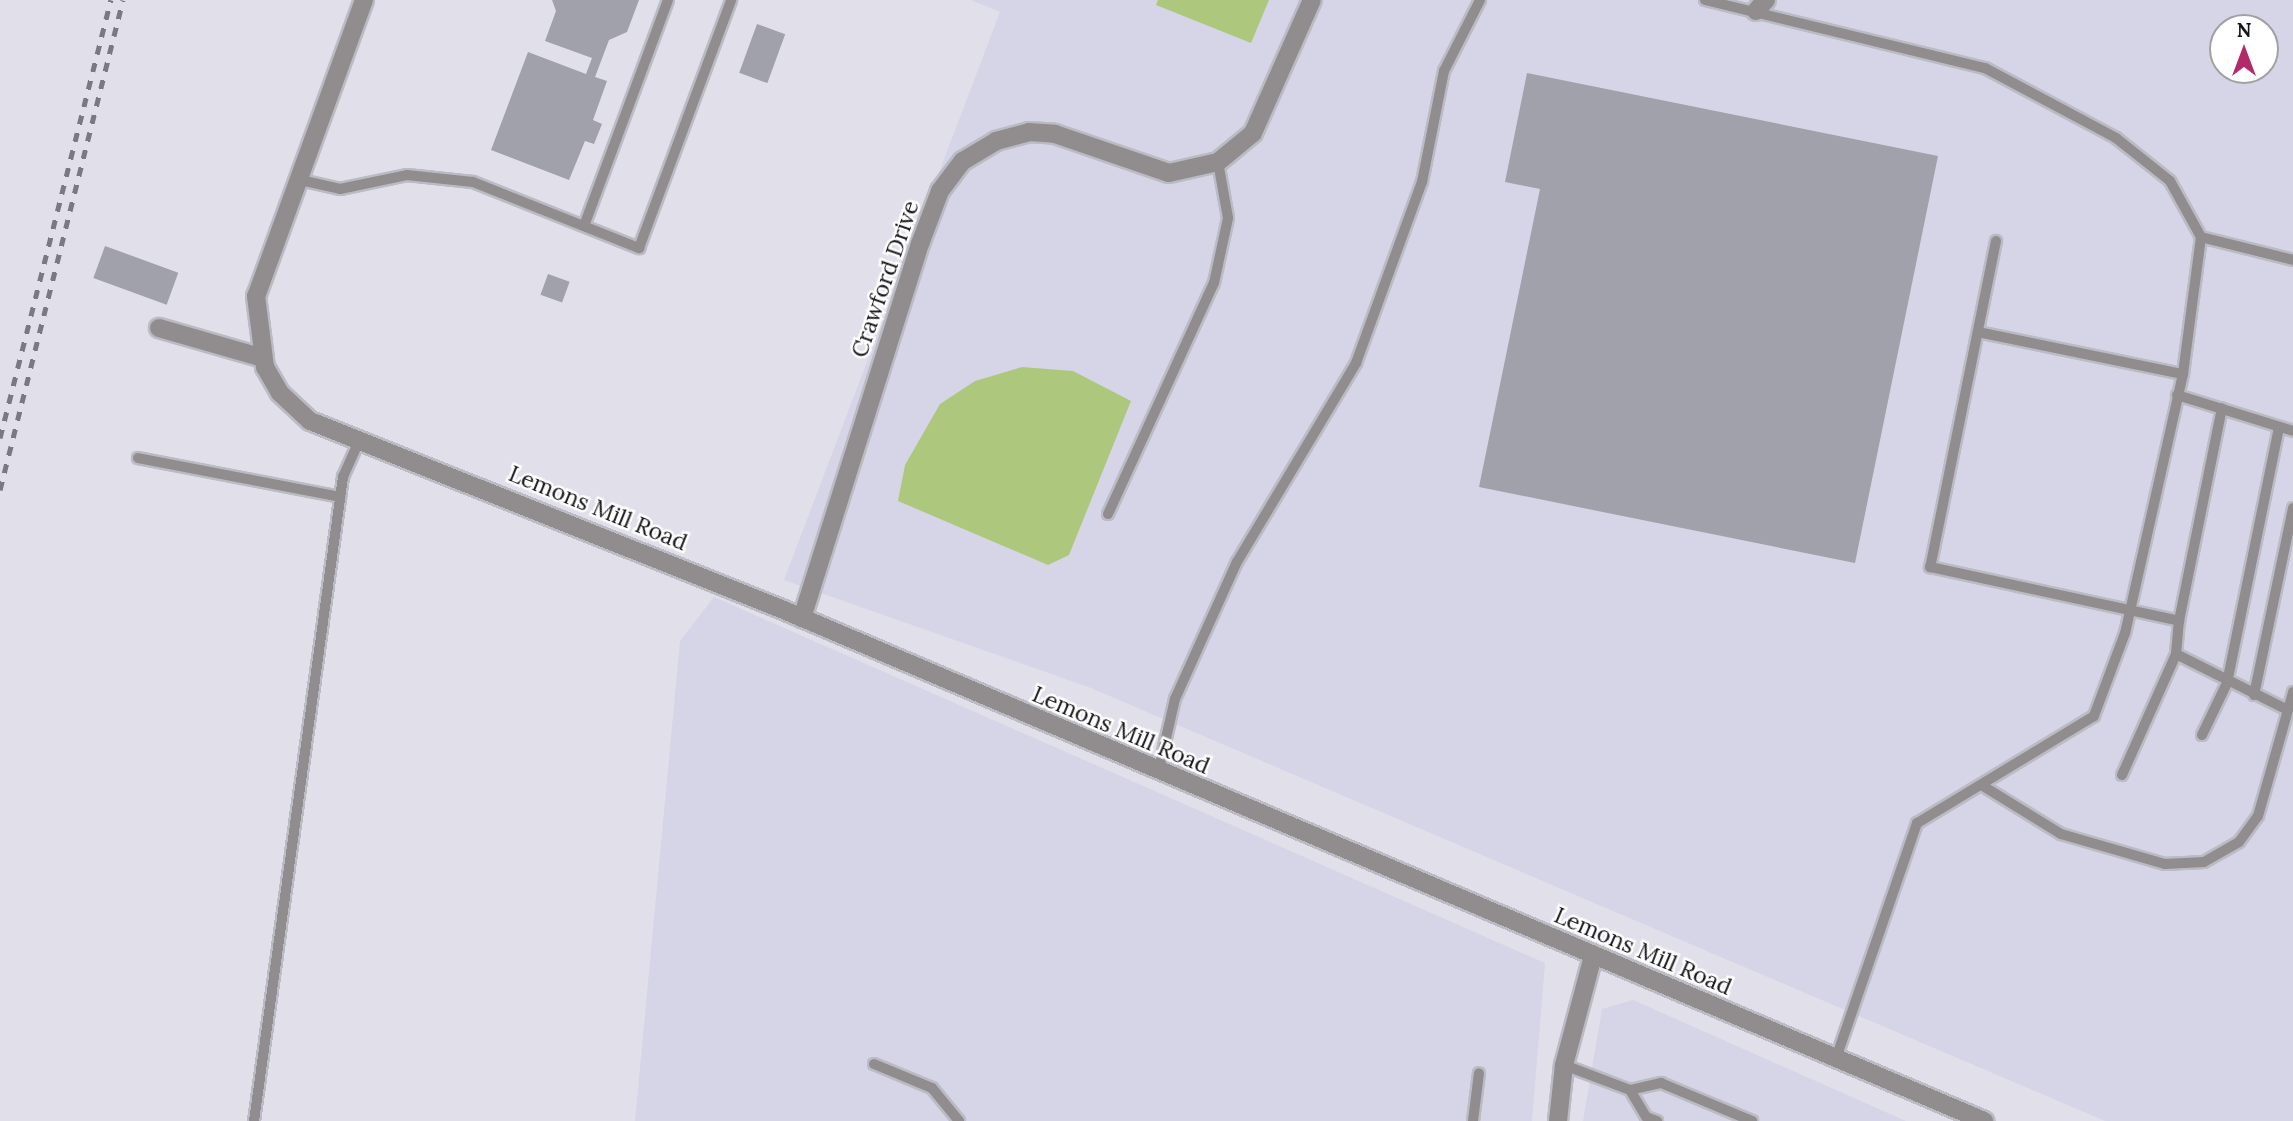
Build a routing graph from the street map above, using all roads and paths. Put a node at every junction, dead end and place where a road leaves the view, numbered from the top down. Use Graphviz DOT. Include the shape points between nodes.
graph roads {
  1 [pos="365,0"];
  2 [pos="668,0"];
  3 [pos="732,0"];
  4 [pos="1312,0"];
  5 [pos="1480,0"];
  6 [pos="1705,0"];
  7 [pos="1761,6"];
  8 [pos="1218,162"];
  9 [pos="296,179"];
  10 [pos="584,226"];
  11 [pos="2201,237"];
  12 [pos="1996,241"];
  13 [pos="2293,261"];
  14 [pos="159,328"];
  15 [pos="1978,332"];
  16 [pos="263,358"];
  17 [pos="2183,374"];
  18 [pos="2178,395"];
  19 [pos="2222,408"];
  20 [pos="2279,427"];
  21 [pos="2293,431"];
  22 [pos="358,444"];
  23 [pos="138,458"];
  24 [pos="340,497"];
  25 [pos="2293,508"];
  26 [pos="1108,514"];
  27 [pos="2131,608"];
  28 [pos="802,618"];
  29 [pos="2179,621"];
  30 [pos="2176,654"];
  31 [pos="2227,683"];
  32 [pos="2293,692"];
  33 [pos="2254,695"];
  34 [pos="2288,709"];
  35 [pos="2202,736"];
  36 [pos="1158,773"];
  37 [pos="2122,775"];
  38 [pos="1983,786"];
  39 [pos="1593,956"];
  40 [pos="1836,1058"];
  41 [pos="874,1064"];
  42 [pos="1564,1065"];
  43 [pos="1479,1073"];
  44 [pos="1630,1090"];
  45 [pos="254,1121"];
  46 [pos="959,1121"];
  47 [pos="1473,1121"];
  48 [pos="1558,1121"];
  49 [pos="1657,1121"];
  50 [pos="1752,1121"];
  51 [pos="1984,1121"];
  1 -- 9 [label="street, Lemons Mill Road"];
  2 -- 10 [label="lane"];
  3 -- 10 [label="lane" via="639,248"];
  4 -- 8 [label="street, Crawford Drive" via="1254,133"];
  5 -- 36 [label="lane" via="1444,71 1423,182 1356,363 1237,562 1175,699"];
  6 -- 7 [label="lane"];
  7 -- 11 [label="lane" via="1985,68 2116,138 2170,181"];
  8 -- 26 [label="lane" via="1228,218 1213,283"];
  8 -- 28 [label="street, Crawford Drive" via="1169,173 1055,134 1029,132 996,141 963,161 940,191 920,244"];
  9 -- 10 [label="lane" via="340,189 407,175 473,182"];
  9 -- 16 [label="street, Lemons Mill Road" via="256,296"];
  11 -- 13 [label="lane"];
  11 -- 17 [label="lane"];
  12 -- 15 [label="lane"];
  14 -- 16 [label="street"];
  15 -- 17 [label="lane"];
  15 -- 27 [label="lane" via="1930,567"];
  16 -- 22 [label="street, Lemons Mill Road" via="280,393 300,413"];
  17 -- 18 [label="lane"];
  18 -- 19 [label="lane"];
  18 -- 27 [label="lane"];
  19 -- 20 [label="lane"];
  19 -- 29 [label="lane"];
  20 -- 21 [label="lane"];
  20 -- 31 [label="lane"];
  22 -- 24 [label="lane"];
  22 -- 28 [label="street, Lemons Mill Road"];
  23 -- 24 [label="lane"];
  24 -- 45 [label="lane"];
  25 -- 33 [label="lane"];
  27 -- 29 [label="lane"];
  27 -- 38 [label="lane" via="2094,716"];
  28 -- 36 [label="street, Lemons Mill Road"];
  29 -- 30 [label="lane"];
  30 -- 31 [label="lane"];
  30 -- 37 [label="lane"];
  31 -- 33 [label="lane"];
  31 -- 35 [label="lane"];
  32 -- 34 [label="lane"];
  33 -- 34 [label="lane"];
  34 -- 38 [label="lane" via="2258,816 2239,842 2204,862 2165,864 2060,834"];
  36 -- 39 [label="street, Lemons Mill Road"];
  38 -- 40 [label="lane" via="1917,823"];
  39 -- 40 [label="street, Lemons Mill Road"];
  39 -- 42 [label="street"];
  40 -- 51 [label="street, Lemons Mill Road"];
  41 -- 46 [label="lane" via="932,1088"];
  42 -- 44 [label="lane"];
  42 -- 48 [label="street"];
  43 -- 47 [label="lane"];
  44 -- 49 [label="lane" via="1646,1117"];
  44 -- 50 [label="lane" via="1661,1083"];
}
